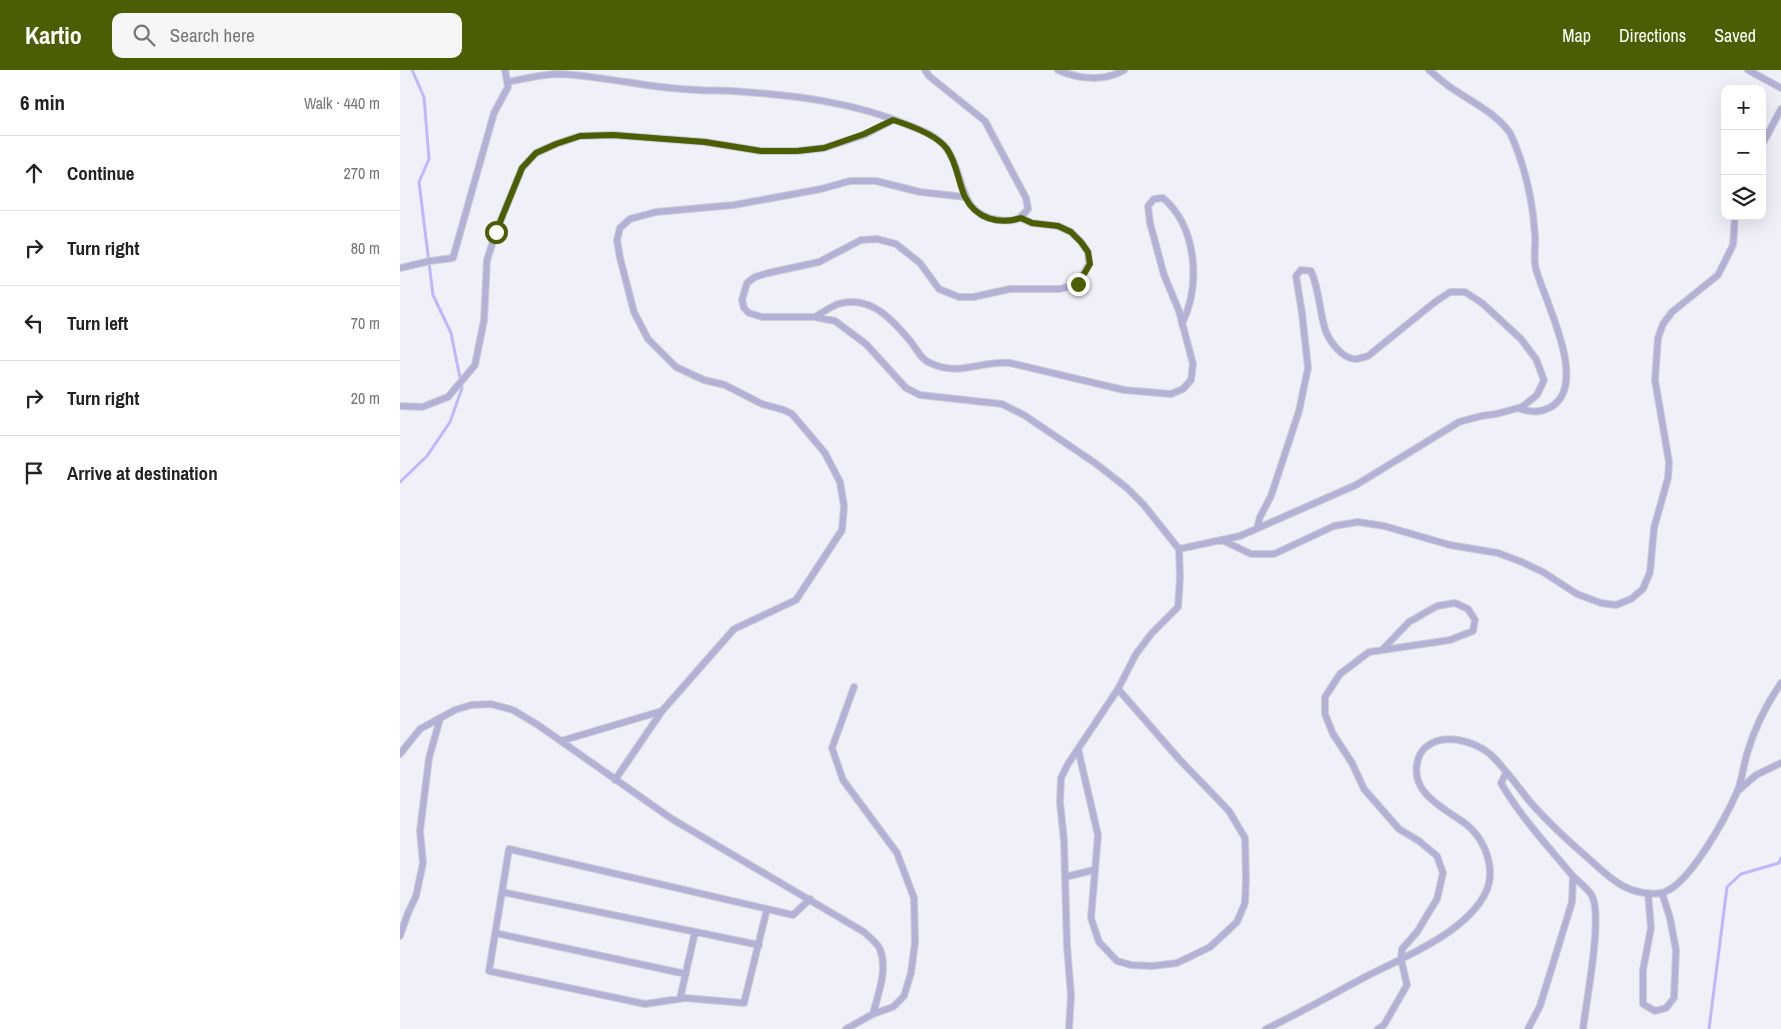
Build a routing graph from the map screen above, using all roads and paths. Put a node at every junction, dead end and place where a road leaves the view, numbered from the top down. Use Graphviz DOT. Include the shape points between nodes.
graph roads {
  1 [pos="505,70"];
  2 [pos="926,70"];
  3 [pos="1058,70"];
  4 [pos="1124,70"];
  5 [pos="1429,70"];
  6 [pos="1748,70"];
  7 [pos="507,82"];
  8 [pos="1781,88"];
  9 [pos="1781,109"];
  10 [pos="893,120"];
  11 [pos="1766,137"];
  12 [pos="965,197"];
  13 [pos="1021,218"];
  14 [pos="1735,220"];
  15 [pos="400,268"];
  16 [pos="815,317"];
  17 [pos="1182,324"];
  18 [pos="400,406"];
  19 [pos="1519,408"];
  20 [pos="1257,528"];
  21 [pos="1222,540"];
  22 [pos="1179,549"];
  23 [pos="1382,650"];
  24 [pos="1781,683"];
  25 [pos="854,687"];
  26 [pos="1118,690"];
  27 [pos="662,711"];
  28 [pos="440,719"];
  29 [pos="562,741"];
  30 [pos="1078,749"];
  31 [pos="400,754"];
  32 [pos="1781,763"];
  33 [pos="1506,773"];
  34 [pos="616,780"];
  35 [pos="1738,790"];
  36 [pos="1094,870"];
  37 [pos="1573,876"];
  38 [pos="1065,877"];
  39 [pos="502,892"];
  40 [pos="1648,893"];
  41 [pos="1662,893"];
  42 [pos="810,899"];
  43 [pos="767,909"];
  44 [pos="695,932"];
  45 [pos="496,933"];
  46 [pos="400,936"];
  47 [pos="758,945"];
  48 [pos="1401,959"];
  49 [pos="686,974"];
  50 [pos="680,998"];
  51 [pos="872,1014"];
  52 [pos="846,1029"];
  53 [pos="1069,1029"];
  54 [pos="1266,1029"];
  55 [pos="1378,1029"];
  56 [pos="1528,1029"];
  57 [pos="1583,1029"];
  1 -- 7 [label="lane"];
  2 -- 13 [label="lane" via="929,76 985,121 1026,198 1028,209"];
  3 -- 4 [label="lane" via="1086,78 1100,78"];
  5 -- 19 [label="lane" via="1486,110 1510,133 1532,200 1535,267 1563,343 1565,386 1558,402 1544,411 1528,412"];
  6 -- 8 [label="lane"];
  7 -- 10 [label="lane" via="554,74 699,90 730,90 801,97 870,111"];
  7 -- 15 [label="lane" via="508,87 494,113 453,258"];
  9 -- 11 [label="lane"];
  10 -- 12 [label="lane" via="913,127 947,148"];
  10 -- 18 [label="lane" via="824,148 797,151 761,151 705,142 613,135 580,136 536,153 522,168 487,260 484,320 475,365 448,397 422,407"];
  12 -- 13 [label="lane" via="974,210 988,219 1009,222"];
  12 -- 27 [label="lane" via="920,192 876,181 850,181 734,205 656,212 630,219 620,228 617,240 620,258 634,312 648,339 676,366 792,414 825,453 840,482 844,506 842,530 796,600 734,629"];
  13 -- 16 [label="lane" via="1032,223 1058,226 1081,242 1088,252 1090,264 1078,284 1060,289 1010,289 959,297 940,289 920,263 896,244 877,239 861,240 820,262 768,272 747,283 742,300 749,313 762,317"];
  14 -- 21 [label="lane" via="1733,245 1718,275 1672,312 1658,338 1655,380 1667,444 1668,478 1654,528 1650,572 1643,589 1631,600 1616,605 1601,603 1577,594 1543,572 1498,553 1450,545 1358,522 1334,526 1274,554 1252,554"];
  16 -- 17 [label="lane" via="836,305 853,301 873,306 896,324 926,361 947,368 963,370 996,362 1010,363 1124,390 1171,394 1183,389 1191,380 1193,364"];
  16 -- 22 [label="lane" via="835,321 852,333 906,388 920,395 1002,404 1024,415 1127,488 1144,504"];
  17 -- 17 [label="lane" via="1150,223 1148,206 1154,199 1163,198 1172,206 1189,238 1194,270 1193,294"];
  19 -- 20 [label="lane" via="1459,422 1356,486"];
  19 -- 20 [label="lane" via="1537,395 1544,380 1536,359 1520,339 1482,303 1464,292 1450,292 1368,356 1355,359 1334,346 1326,332 1316,282 1311,271 1301,270 1296,276 1308,368 1306,384 1271,496"];
  20 -- 21 [label="lane"];
  21 -- 22 [label="lane"];
  22 -- 26 [label="lane" via="1178,607 1136,654"];
  23 -- 23 [label="lane" via="1409,622 1437,606 1455,603 1468,609 1475,620 1473,631 1450,640"];
  23 -- 48 [label="lane" via="1369,652 1340,674 1325,696 1325,714 1364,789 1400,829 1437,856 1443,873 1437,899 1402,949"];
  24 -- 35 [label="lane" via="1755,732"];
  25 -- 51 [label="lane" via="832,748 843,780 897,853 914,898 915,943 904,996 893,1008"];
  26 -- 30 [label="lane"];
  26 -- 36 [label="lane" via="1229,811 1245,838 1244,903 1237,922 1210,947 1177,963 1132,966 1117,961 1099,942 1091,918"];
  27 -- 29 [label="lane"];
  27 -- 34 [label="lane"];
  28 -- 29 [label="lane" via="455,710 491,704 513,710"];
  28 -- 31 [label="lane" via="420,729"];
  28 -- 46 [label="lane" via="429,758 420,830 423,863 416,896"];
  29 -- 34 [label="lane"];
  30 -- 36 [label="lane" via="1098,834"];
  30 -- 38 [label="lane" via="1061,778"];
  32 -- 35 [label="lane" via="1756,775"];
  33 -- 37 [label="lane" via="1501,783 1510,798"];
  33 -- 40 [label="lane" via="1562,836 1607,876 1623,886"];
  33 -- 48 [label="lane" via="1489,754 1466,741 1454,739 1434,743 1421,753 1416,768 1417,778 1429,798 1468,826 1480,840 1488,859 1490,880 1481,901 1454,927"];
  34 -- 42 [label="lane" via="672,819"];
  35 -- 41 [label="lane" via="1696,862 1677,886"];
  36 -- 38 [label="lane"];
  37 -- 56 [label="lane" via="1572,902 1540,1006"];
  37 -- 57 [label="lane" via="1592,896 1596,910"];
  38 -- 53 [label="lane" via="1071,994"];
  39 -- 43 [label="lane" via="509,849"];
  39 -- 44 [label="lane"];
  39 -- 45 [label="lane"];
  40 -- 41 [label="lane"];
  40 -- 41 [label="lane" via="1651,928 1643,970 1643,1004 1655,1011 1666,1008 1674,998 1676,950"];
  42 -- 43 [label="lane" via="793,915"];
  42 -- 51 [label="lane" via="864,932 879,948 883,964"];
  43 -- 47 [label="lane"];
  44 -- 47 [label="lane"];
  44 -- 49 [label="lane"];
  45 -- 49 [label="lane"];
  45 -- 50 [label="lane" via="489,971 644,1004"];
  47 -- 50 [label="lane" via="744,1003"];
  48 -- 54 [label="lane"];
  48 -- 55 [label="lane" via="1407,985 1384,1025"];
  49 -- 50 [label="lane"];
  51 -- 52 [label="lane"];
}
